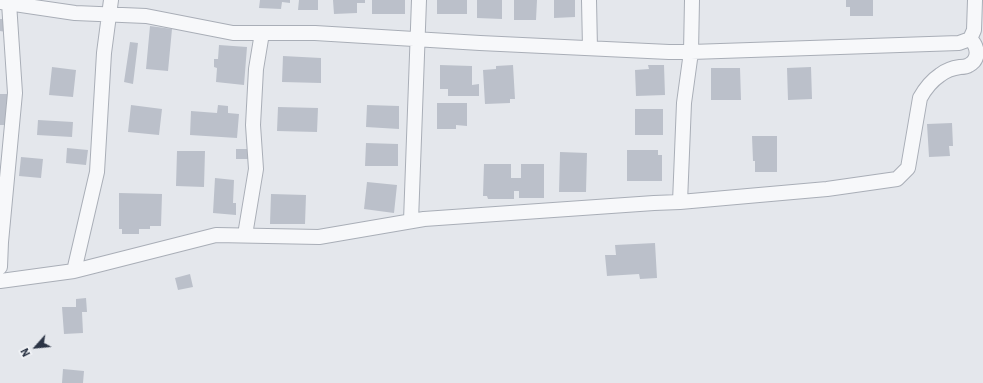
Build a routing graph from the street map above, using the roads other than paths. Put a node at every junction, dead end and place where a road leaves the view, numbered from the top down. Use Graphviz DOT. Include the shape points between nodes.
graph roads {
  1 [pos="111,0"];
  2 [pos="419,0"];
  3 [pos="589,0"];
  4 [pos="692,0"];
  5 [pos="974,0"];
  6 [pos="5,3"];
  7 [pos="108,14"];
  8 [pos="262,33"];
  9 [pos="418,39"];
  10 [pos="970,39"];
  11 [pos="590,48"];
  12 [pos="691,52"];
  13 [pos="680,202"];
  14 [pos="411,221"];
  15 [pos="245,235"];
  16 [pos="0,267"];
  17 [pos="74,271"];
  18 [pos="0,281"];
  1 -- 7 [label="street"];
  2 -- 9 [label="street"];
  3 -- 11 [label="street"];
  4 -- 12 [label="street"];
  5 -- 10 [label="street" via="974,30"];
  6 -- 7 [label="street" via="75,13"];
  6 -- 16 [label="street" via="15,93 0,242"];
  7 -- 8 [label="street" via="146,16 233,33"];
  7 -- 17 [label="street" via="97,172"];
  8 -- 9 [label="street" via="315,33"];
  8 -- 15 [label="street" via="256,70 253,125 256,169"];
  9 -- 11 [label="street"];
  9 -- 14 [label="street"];
  10 -- 12 [label="street" via="959,43"];
  10 -- 13 [label="street" via="977,51 974,61 970,65 941,74 926,88 920,98 908,168 897,179 827,189"];
  11 -- 12 [label="street"];
  12 -- 13 [label="street" via="684,103"];
  13 -- 14 [label="street"];
  14 -- 15 [label="street" via="319,237"];
  15 -- 17 [label="street" via="216,235"];
  17 -- 18 [label="street"];
}
